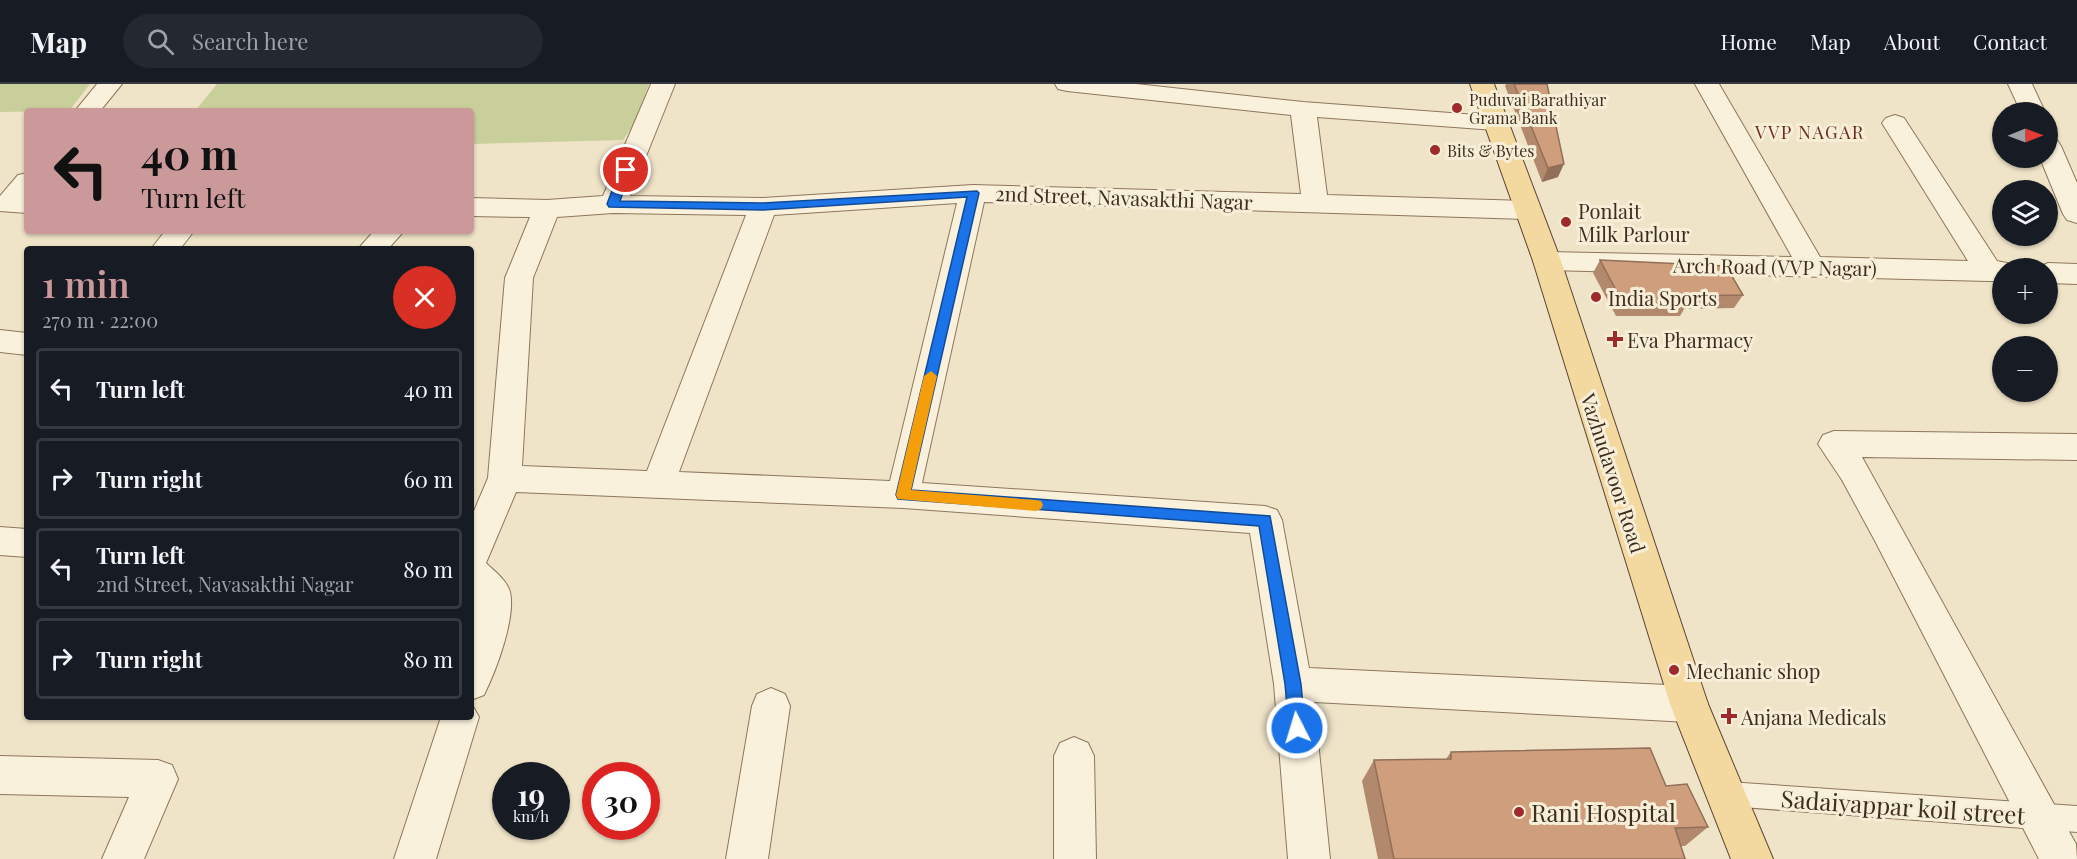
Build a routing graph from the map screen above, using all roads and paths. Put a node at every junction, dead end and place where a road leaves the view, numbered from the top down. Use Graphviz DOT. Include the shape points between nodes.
graph roads {
  1 [pos="110,84"];
  2 [pos="663,84"];
  3 [pos="1067,84"];
  4 [pos="1482,84"];
  5 [pos="1707,84"];
  6 [pos="2020,84"];
  7 [pos="1285,100"];
  8 [pos="2028,102"];
  9 [pos="90,108"];
  10 [pos="1495,122"];
  11 [pos="1895,123"];
  12 [pos="2057,168"];
  13 [pos="24,185"];
  14 [pos="973,193"];
  15 [pos="1315,203"];
  16 [pos="24,204"];
  17 [pos="613,204"];
  18 [pos="474,207"];
  19 [pos="763,207"];
  20 [pos="547,209"];
  21 [pos="1526,210"];
  22 [pos="2077,214"];
  23 [pos="178,234"];
  24 [pos="387,234"];
  25 [pos="168,246"];
  26 [pos="375,246"];
  27 [pos="1546,261"];
  28 [pos="1992,265"];
  29 [pos="1812,266"];
  30 [pos="1992,271"];
  31 [pos="2058,273"];
  32 [pos="2077,274"];
  33 [pos="0,341"];
  34 [pos="24,344"];
  35 [pos="2077,447"];
  36 [pos="505,478"];
  37 [pos="657,485"];
  38 [pos="903,495"];
  39 [pos="0,541"];
  40 [pos="24,543"];
  41 [pos="474,551"];
  42 [pos="481,581"];
  43 [pos="474,674"];
  44 [pos="1293,684"];
  45 [pos="1689,704"];
  46 [pos="771,706"];
  47 [pos="459,720"];
  48 [pos="1074,756"];
  49 [pos="0,775"];
  50 [pos="1728,794"];
  51 [pos="2037,815"];
  52 [pos="2077,819"];
  53 [pos="123,859"];
  54 [pos="415,859"];
  55 [pos="747,859"];
  56 [pos="1075,859"];
  57 [pos="1309,859"];
  58 [pos="1752,859"];
  59 [pos="2061,859"];
  1 -- 9 [label="street"];
  2 -- 17 [label="street"];
  3 -- 7 [label="street"];
  4 -- 10 [label="main road, Vazhudavoor Road"];
  5 -- 29 [label="street"];
  6 -- 8 [label="street"];
  7 -- 10 [label="street"];
  7 -- 15 [label="street"];
  10 -- 21 [label="main road, Vazhudavoor Road"];
  11 -- 28 [label="street"];
  12 -- 22 [label="street"];
  13 -- 16 [label="street" via="8,204"];
  14 -- 15 [label="street, 2nd Street, Navasakthi Nagar"];
  14 -- 19 [label="street, 2nd Street, Navasakthi Nagar"];
  14 -- 38 [label="street"];
  15 -- 21 [label="street, 2nd Street, Navasakthi Nagar"];
  17 -- 19 [label="street, 2nd Street, Navasakthi Nagar"];
  17 -- 20 [label="street, 2nd Street, Navasakthi Nagar"];
  18 -- 20 [label="street, 2nd Street, Navasakthi Nagar"];
  19 -- 37 [label="street"];
  20 -- 36 [label="street" via="521,267 517,287"];
  21 -- 27 [label="main road, Vazhudavoor Road"];
  23 -- 25 [label="street"];
  24 -- 26 [label="street"];
  27 -- 29 [label="street, Arch Road (VVP Nagar)"];
  27 -- 45 [label="main road, Vazhudavoor Road"];
  29 -- 30 [label="street, Arch Road (VVP Nagar)"];
  31 -- 32 [label="street"];
  33 -- 34 [label="street"];
  35 -- 51 [label="street" via="1834,444 1875,509"];
  36 -- 37 [label="street"];
  36 -- 41 [label="street"];
  37 -- 38 [label="street"];
  38 -- 44 [label="street" via="1265,520"];
  39 -- 40 [label="street"];
  42 -- 43 [label="street" via="492,618"];
  44 -- 45 [label="street"];
  44 -- 57 [label="street"];
  45 -- 50 [label="main road, Vazhudavoor Road"];
  46 -- 55 [label="street"];
  47 -- 54 [label="street"];
  48 -- 56 [label="street"];
  49 -- 53 [label="street" via="158,780"];
  50 -- 51 [label="lane, Sadaiyappar koil street"];
  50 -- 58 [label="main road, Vazhudavoor Road"];
  51 -- 52 [label="lane, Sadaiyappar koil street"];
  51 -- 59 [label="street"];
}
